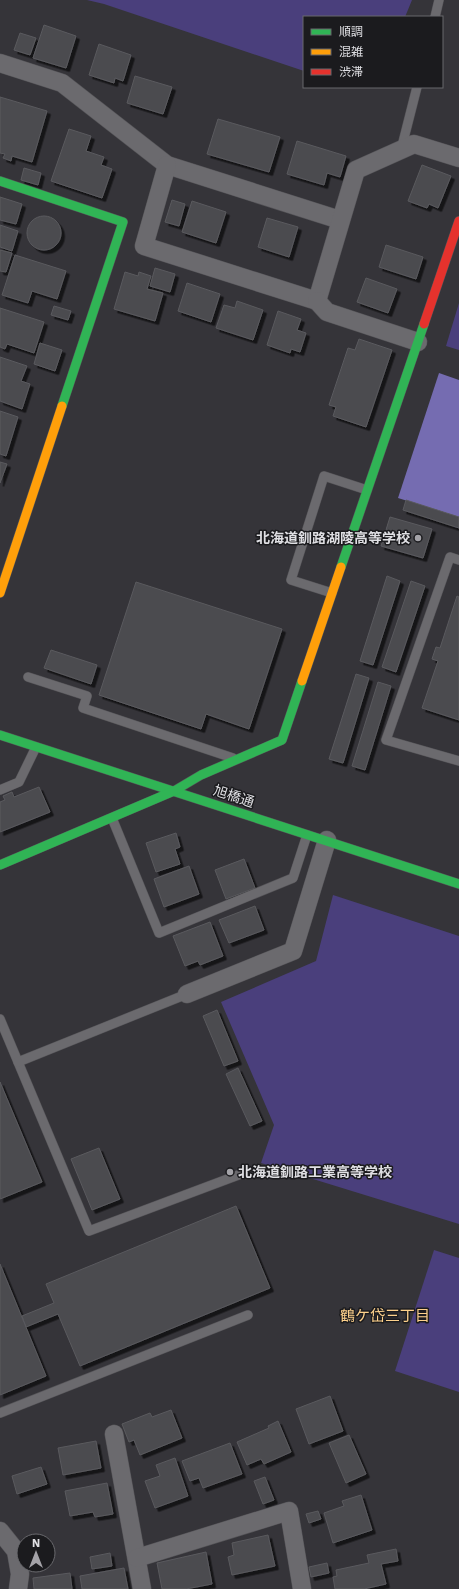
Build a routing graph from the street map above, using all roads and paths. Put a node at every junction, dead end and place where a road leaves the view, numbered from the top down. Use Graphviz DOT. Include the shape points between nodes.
graph roads {
  1 [pos="440,0"];
  2 [pos="435,16"];
  3 [pos="0,63"];
  4 [pos="417,88"];
  5 [pos="402,150"];
  6 [pos="459,158"];
  7 [pos="166,165"];
  8 [pos="0,181"];
  9 [pos="340,220"];
  10 [pos="459,221"];
  11 [pos="317,302"];
  12 [pos="418,342"];
  13 [pos="368,490"];
  14 [pos="459,560"];
  15 [pos="0,593"];
  16 [pos="332,593"];
  17 [pos="28,677"];
  18 [pos="0,736"];
  19 [pos="36,747"];
  20 [pos="237,759"];
  21 [pos="459,762"];
  22 [pos="0,790"];
  23 [pos="174,791"];
  24 [pos="112,818"];
  25 [pos="308,834"];
  26 [pos="327,840"];
  27 [pos="0,865"];
  28 [pos="459,884"];
  29 [pos="187,994"];
  30 [pos="0,1019"];
  31 [pos="18,1062"];
  32 [pos="242,1174"];
  33 [pos="248,1316"];
  34 [pos="0,1413"];
  35 [pos="114,1434"];
  36 [pos="0,1531"];
  37 [pos="137,1558"];
  38 [pos="18,1589"];
  39 [pos="142,1589"];
  40 [pos="302,1589"];
  1 -- 2 [label="lane"];
  3 -- 7 [label="street" via="62,83"];
  4 -- 5 [label="lane"];
  5 -- 6 [label="street" via="414,144"];
  5 -- 9 [label="street" via="356,170"];
  7 -- 9 [label="street"];
  7 -- 11 [label="street" via="144,246"];
  8 -- 15 [label="street" via="123,222"];
  9 -- 11 [label="street"];
  10 -- 12 [label="street"];
  11 -- 12 [label="street" via="327,312"];
  12 -- 13 [label="street"];
  13 -- 16 [label="street"];
  13 -- 16 [label="lane" via="324,476 291,580"];
  14 -- 21 [label="lane" via="450,557 386,740"];
  16 -- 20 [label="street" via="282,740"];
  17 -- 20 [label="lane" via="86,696 83,708"];
  18 -- 19 [label="street, 旭橋通"];
  19 -- 22 [label="lane" via="19,782"];
  19 -- 23 [label="street, 旭橋通"];
  20 -- 23 [label="street" via="201,775"];
  23 -- 24 [label="street"];
  23 -- 25 [label="street, 旭橋通"];
  24 -- 25 [label="lane" via="159,933 293,878"];
  24 -- 27 [label="street"];
  25 -- 26 [label="street, 旭橋通"];
  26 -- 28 [label="street, 旭橋通"];
  26 -- 29 [label="street" via="293,951"];
  29 -- 31 [label="lane"];
  30 -- 31 [label="lane"];
  31 -- 32 [label="lane" via="89,1231"];
  33 -- 34 [label="lane"];
  35 -- 37 [label="street"];
  36 -- 38 [label="street" via="16,1551 20,1574"];
  37 -- 39 [label="street"];
  37 -- 40 [label="street" via="289,1511"];
}
